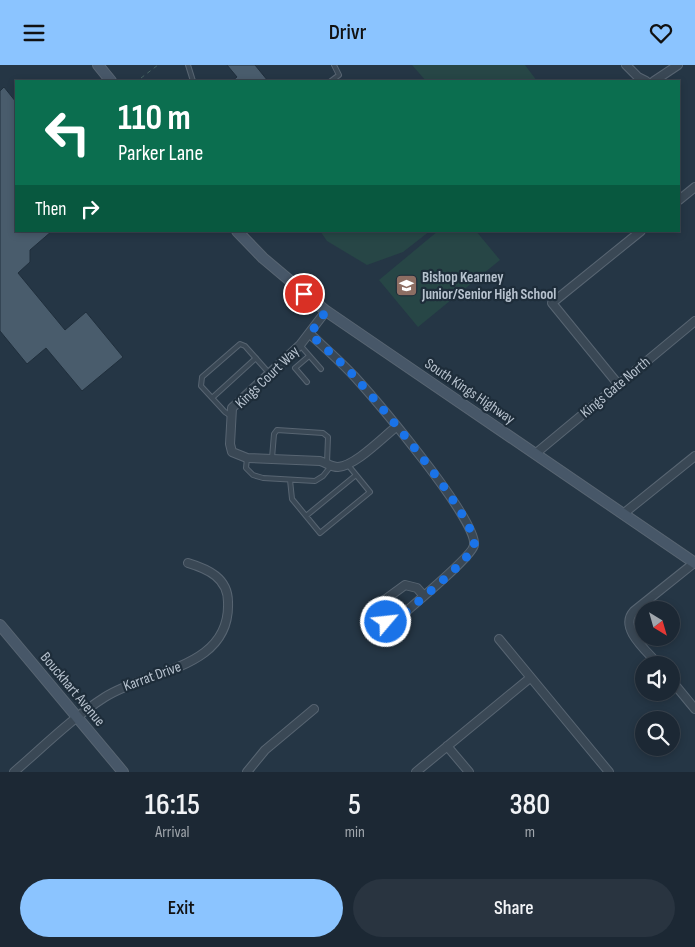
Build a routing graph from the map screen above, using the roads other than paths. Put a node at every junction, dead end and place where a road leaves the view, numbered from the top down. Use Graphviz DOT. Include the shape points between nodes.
graph roads {
  1 [pos="98,65"];
  2 [pos="188,65"];
  3 [pos="334,65"];
  4 [pos="626,65"];
  5 [pos="678,65"];
  6 [pos="111,80"];
  7 [pos="193,80"];
  8 [pos="332,80"];
  9 [pos="644,80"];
  10 [pos="656,80"];
  11 [pos="695,187"];
  12 [pos="680,199"];
  13 [pos="239,232"];
  14 [pos="639,232"];
  15 [pos="326,311"];
  16 [pos="695,321"];
  17 [pos="310,334"];
  18 [pos="300,345"];
  19 [pos="309,356"];
  20 [pos="256,358"];
  21 [pos="321,369"];
  22 [pos="269,373"];
  23 [pos="307,382"];
  24 [pos="618,384"];
  25 [pos="212,398"];
  26 [pos="231,416"];
  27 [pos="396,427"];
  28 [pos="535,454"];
  29 [pos="695,456"];
  30 [pos="246,457"];
  31 [pos="272,458"];
  32 [pos="329,465"];
  33 [pos="348,465"];
  34 [pos="356,475"];
  35 [pos="290,480"];
  36 [pos="623,514"];
  37 [pos="306,516"];
  38 [pos="188,563"];
  39 [pos="695,563"];
  40 [pos="424,596"];
  41 [pos="0,625"];
  42 [pos="499,639"];
  43 [pos="652,656"];
  44 [pos="530,677"];
  45 [pos="680,691"];
  46 [pos="314,709"];
  47 [pos="695,709"];
  48 [pos="77,718"];
  49 [pos="447,746"];
  50 [pos="14,772"];
  51 [pos="123,772"];
  52 [pos="247,772"];
  53 [pos="416,772"];
  54 [pos="469,772"];
  55 [pos="609,772"];
  1 -- 6 [label="main road"];
  2 -- 7 [label="lane"];
  3 -- 8 [label="lane" via="339,75"];
  4 -- 9 [label="street"];
  5 -- 10 [label="street"];
  11 -- 12 [label="street"];
  13 -- 15 [label="main road, South Kings Highway" via="263,258"];
  14 -- 24 [label="street" via="552,303"];
  15 -- 17 [label="street, Kings Court Way"];
  15 -- 28 [label="main road, South Kings Highway"];
  16 -- 24 [label="street, Kings Gate North"];
  17 -- 18 [label="street, Kings Court Way"];
  17 -- 27 [label="street" via="354,376"];
  18 -- 19 [label="lane"];
  18 -- 22 [label="street, Kings Court Way"];
  19 -- 21 [label="lane"];
  19 -- 23 [label="lane" via="295,368"];
  20 -- 22 [label="lane"];
  20 -- 25 [label="lane"];
  20 -- 25 [label="lane" via="240,344 208,371 200,381"];
  22 -- 26 [label="street, Kings Court Way" via="236,403"];
  24 -- 28 [label="street, Kings Gate North"];
  25 -- 26 [label="lane"];
  26 -- 30 [label="street, Kings Court Way" via="232,452"];
  27 -- 33 [label="street"];
  27 -- 40 [label="street" via="447,492 474,538 472,550"];
  28 -- 36 [label="main road, South Kings Highway"];
  29 -- 36 [label="street"];
  30 -- 31 [label="street"];
  30 -- 35 [label="lane" via="246,468 253,475"];
  31 -- 32 [label="street"];
  31 -- 32 [label="lane" via="277,430 323,433 328,437"];
  32 -- 33 [label="street"];
  32 -- 35 [label="lane" via="323,476 315,481"];
  33 -- 34 [label="lane"];
  34 -- 37 [label="lane"];
  34 -- 37 [label="lane" via="370,492 356,504 320,533"];
  35 -- 37 [label="lane" via="292,499"];
  36 -- 39 [label="main road, South Kings Highway"];
  38 -- 48 [label="street, Karrat Drive" via="213,573 226,590 227,618 217,639 189,663 120,687"];
  39 -- 43 [label="street" via="634,611 628,620 633,633"];
  40 -- 40 [label="street" via="394,622 386,622 378,613 379,604 400,586 411,585"];
  41 -- 48 [label="main road, Bouckhart Avenue"];
  42 -- 44 [label="street"];
  44 -- 49 [label="street"];
  44 -- 55 [label="street"];
  45 -- 47 [label="street"];
  46 -- 52 [label="street" via="265,750"];
  48 -- 50 [label="street, Karrat Drive"];
  48 -- 51 [label="main road, Bouckhart Avenue"];
  49 -- 53 [label="street"];
  49 -- 54 [label="street"];
}
